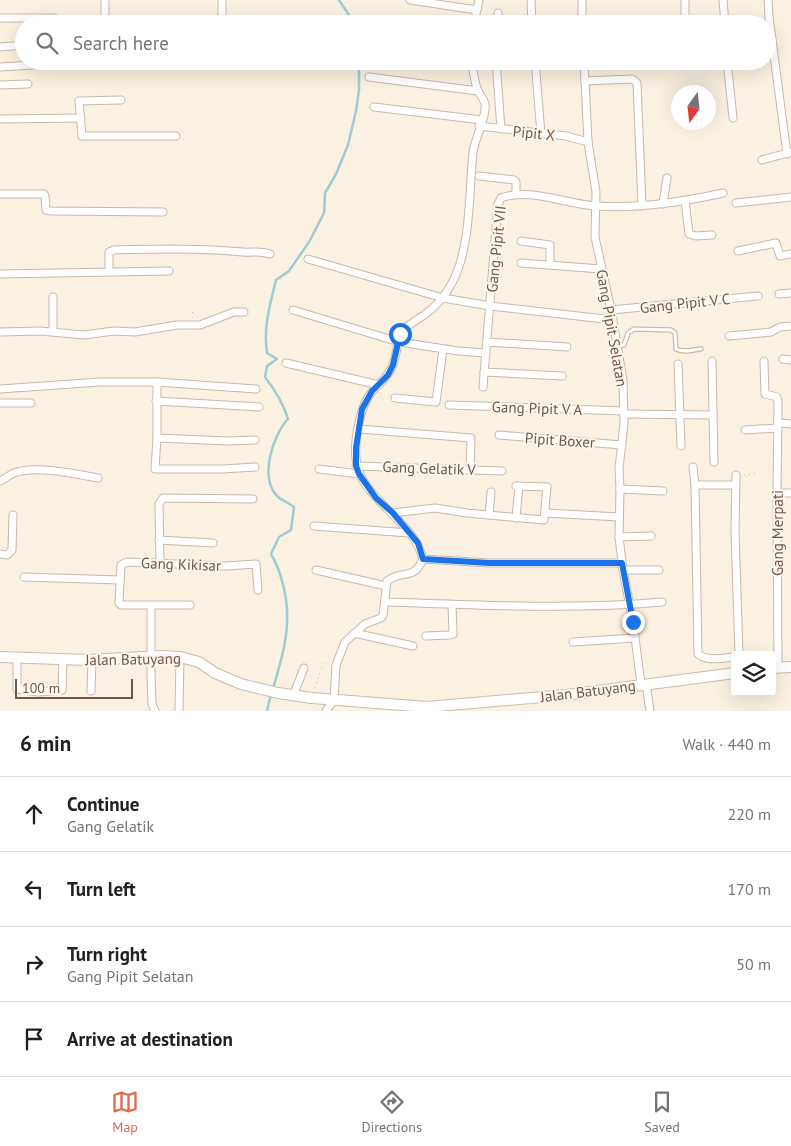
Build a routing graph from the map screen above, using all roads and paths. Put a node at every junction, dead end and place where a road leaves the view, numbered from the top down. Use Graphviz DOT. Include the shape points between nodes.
graph roads {
  1 [pos="105,0"];
  2 [pos="222,0"];
  3 [pos="410,0"];
  4 [pos="479,0"];
  5 [pos="531,0"];
  6 [pos="582,0"];
  7 [pos="684,0"];
  8 [pos="723,0"];
  9 [pos="768,0"];
  10 [pos="477,10"];
  11 [pos="105,13"];
  12 [pos="222,15"];
  13 [pos="476,15"];
  14 [pos="532,15"];
  15 [pos="582,15"];
  16 [pos="685,15"];
  17 [pos="724,15"];
  18 [pos="769,15"];
  19 [pos="0,18"];
  20 [pos="15,18"];
  21 [pos="15,46"];
  22 [pos="0,47"];
  23 [pos="776,65"];
  24 [pos="15,66"];
  25 [pos="0,67"];
  26 [pos="474,70"];
  27 [pos="497,70"];
  28 [pos="536,70"];
  29 [pos="584,70"];
  30 [pos="729,70"];
  31 [pos="370,77"];
  32 [pos="585,81"];
  33 [pos="28,84"];
  34 [pos="0,85"];
  35 [pos="478,91"];
  36 [pos="121,100"];
  37 [pos="374,106"];
  38 [pos="81,118"];
  39 [pos="733,118"];
  40 [pos="0,119"];
  41 [pos="481,123"];
  42 [pos="501,129"];
  43 [pos="541,134"];
  44 [pos="176,136"];
  45 [pos="588,142"];
  46 [pos="789,153"];
  47 [pos="762,160"];
  48 [pos="479,176"];
  49 [pos="667,178"];
  50 [pos="723,193"];
  51 [pos="0,194"];
  52 [pos="516,194"];
  53 [pos="791,197"];
  54 [pos="684,201"];
  55 [pos="736,203"];
  56 [pos="663,204"];
  57 [pos="596,206"];
  58 [pos="642,206"];
  59 [pos="163,212"];
  60 [pos="712,235"];
  61 [pos="521,241"];
  62 [pos="738,251"];
  63 [pos="270,254"];
  64 [pos="791,254"];
  65 [pos="308,259"];
  66 [pos="522,263"];
  67 [pos="550,266"];
  68 [pos="601,269"];
  69 [pos="169,271"];
  70 [pos="109,272"];
  71 [pos="0,274"];
  72 [pos="791,293"];
  73 [pos="779,294"];
  74 [pos="758,296"];
  75 [pos="52,297"];
  76 [pos="443,298"];
  77 [pos="490,306"];
  78 [pos="293,310"];
  79 [pos="611,310"];
  80 [pos="244,312"];
  81 [pos="613,320"];
  82 [pos="791,326"];
  83 [pos="0,332"];
  84 [pos="53,332"];
  85 [pos="729,336"];
  86 [pos="399,342"];
  87 [pos="487,342"];
  88 [pos="617,346"];
  89 [pos="566,347"];
  90 [pos="443,349"];
  91 [pos="701,349"];
  92 [pos="486,353"];
  93 [pos="712,361"];
  94 [pos="764,361"];
  95 [pos="286,364"];
  96 [pos="678,364"];
  97 [pos="484,372"];
  98 [pos="562,376"];
  99 [pos="157,382"];
  100 [pos="380,385"];
  101 [pos="483,387"];
  102 [pos="0,388"];
  103 [pos="256,389"];
  104 [pos="394,398"];
  105 [pos="156,401"];
  106 [pos="0,403"];
  107 [pos="31,403"];
  108 [pos="449,405"];
  109 [pos="259,407"];
  110 [pos="624,412"];
  111 [pos="679,414"];
  112 [pos="714,415"];
  113 [pos="791,424"];
  114 [pos="778,425"];
  115 [pos="359,428"];
  116 [pos="745,430"];
  117 [pos="499,435"];
  118 [pos="157,438"];
  119 [pos="255,440"];
  120 [pos="622,444"];
  121 [pos="681,446"];
  122 [pos="714,462"];
  123 [pos="255,467"];
  124 [pos="693,467"];
  125 [pos="319,469"];
  126 [pos="358,470"];
  127 [pos="470,470"];
  128 [pos="502,471"];
  129 [pos="758,473"];
  130 [pos="736,475"];
  131 [pos="98,478"];
  132 [pos="0,481"];
  133 [pos="695,485"];
  134 [pos="735,485"];
  135 [pos="620,489"];
  136 [pos="663,491"];
  137 [pos="491,492"];
  138 [pos="777,493"];
  139 [pos="791,493"];
  140 [pos="253,499"];
  141 [pos="393,513"];
  142 [pos="545,513"];
  143 [pos="13,515"];
  144 [pos="489,515"];
  145 [pos="619,517"];
  146 [pos="516,518"];
  147 [pos="314,526"];
  148 [pos="409,533"];
  149 [pos="651,536"];
  150 [pos="619,537"];
  151 [pos="158,540"];
  152 [pos="213,543"];
  153 [pos="0,554"];
  154 [pos="423,559"];
  155 [pos="160,562"];
  156 [pos="623,567"];
  157 [pos="316,570"];
  158 [pos="659,570"];
  159 [pos="24,578"];
  160 [pos="120,580"];
  161 [pos="386,586"];
  162 [pos="258,590"];
  163 [pos="386,602"];
  164 [pos="662,602"];
  165 [pos="452,604"];
  166 [pos="190,605"];
  167 [pos="629,605"];
  168 [pos="151,606"];
  169 [pos="354,633"];
  170 [pos="426,636"];
  171 [pos="634,638"];
  172 [pos="573,642"];
  173 [pos="413,646"];
  174 [pos="739,651"];
  175 [pos="775,651"];
  176 [pos="150,656"];
  177 [pos="0,657"];
  178 [pos="180,657"];
  179 [pos="731,657"];
  180 [pos="17,658"];
  181 [pos="63,659"];
  182 [pos="92,660"];
  183 [pos="323,663"];
  184 [pos="791,667"];
  185 [pos="304,668"];
  186 [pos="776,668"];
  187 [pos="731,673"];
  188 [pos="643,684"];
  189 [pos="91,692"];
  190 [pos="293,696"];
  191 [pos="312,698"];
  192 [pos="334,700"];
  193 [pos="471,707"];
  194 [pos="428,709"];
  195 [pos="155,711"];
  196 [pos="178,711"];
  197 [pos="326,711"];
  198 [pos="650,711"];
  1 -- 11 [label="street"];
  2 -- 12 [label="street"];
  3 -- 10 [label="street"];
  4 -- 10 [label="street"];
  5 -- 14 [label="street"];
  6 -- 15 [label="street"];
  7 -- 16 [label="street"];
  8 -- 17 [label="street"];
  9 -- 18 [label="street"];
  10 -- 13 [label="street"];
  19 -- 20 [label="street"];
  21 -- 22 [label="street"];
  23 -- 46 [label="street"];
  24 -- 25 [label="street"];
  26 -- 35 [label="street"];
  27 -- 42 [label="street"];
  28 -- 43 [label="street"];
  29 -- 32 [label="street, Gang Pipit Selatan"];
  30 -- 39 [label="street"];
  31 -- 35 [label="street"];
  32 -- 45 [label="street, Gang Pipit Selatan"];
  32 -- 58 [label="street" via="632,79 637,83"];
  33 -- 34 [label="street"];
  35 -- 41 [label="street" via="485,105"];
  36 -- 38 [label="street" via="79,101"];
  37 -- 41 [label="street, Pipit X"];
  38 -- 40 [label="street"];
  38 -- 44 [label="street" via="84,137"];
  41 -- 42 [label="street, Pipit X"];
  41 -- 76 [label="street" via="474,151 461,258"];
  42 -- 43 [label="street, Pipit X"];
  43 -- 45 [label="street, Pipit X"];
  45 -- 57 [label="street, Gang Pipit Selatan" via="596,180"];
  46 -- 47 [label="street"];
  48 -- 52 [label="street" via="514,180"];
  49 -- 56 [label="street"];
  50 -- 54 [label="street, Gang Pipit VII"];
  51 -- 59 [label="street" via="44,194 46,210 51,212"];
  52 -- 57 [label="street, Gang Pipit VII"];
  52 -- 77 [label="street, Gang Pipit VII" via="501,198 498,204"];
  53 -- 55 [label="street"];
  54 -- 56 [label="street, Gang Pipit VII"];
  54 -- 60 [label="street" via="690,234"];
  56 -- 58 [label="street, Gang Pipit VII"];
  57 -- 58 [label="street, Gang Pipit VII"];
  57 -- 68 [label="street, Gang Pipit Selatan" via="595,237"];
  61 -- 67 [label="street" via="550,245"];
  62 -- 64 [label="street" via="776,243 780,256"];
  63 -- 70 [label="street" via="221,250 114,250 109,252"];
  65 -- 76 [label="street"];
  66 -- 67 [label="street"];
  67 -- 68 [label="street"];
  68 -- 79 [label="street, Gang Pipit Selatan"];
  69 -- 70 [label="street"];
  70 -- 71 [label="street"];
  72 -- 73 [label="street"];
  74 -- 79 [label="street, Gang Pipit V C"];
  75 -- 84 [label="street"];
  76 -- 77 [label="street"];
  76 -- 86 [label="street" via="400,334"];
  77 -- 81 [label="street"];
  77 -- 87 [label="street, Gang Pipit VII"];
  78 -- 86 [label="street"];
  79 -- 81 [label="street, Gang Pipit Selatan"];
  80 -- 84 [label="street" via="234,312 200,325 135,332 84,335"];
  81 -- 88 [label="street, Gang Pipit Selatan"];
  82 -- 85 [label="street" via="771,332"];
  83 -- 84 [label="street"];
  86 -- 90 [label="street"];
  86 -- 100 [label="street" via="393,365"];
  87 -- 89 [label="street"];
  87 -- 92 [label="street, Gang Pipit VII"];
  88 -- 91 [label="lane" via="624,345 628,332 634,328 672,330 676,349 684,352"];
  88 -- 110 [label="street, Gang Pipit Selatan" via="624,380"];
  90 -- 92 [label="street"];
  90 -- 104 [label="street" via="436,402"];
  92 -- 97 [label="street, Gang Pipit VII"];
  93 -- 112 [label="street"];
  94 -- 114 [label="street, Gang Merpati" via="765,394 778,399"];
  95 -- 100 [label="street"];
  96 -- 111 [label="street"];
  97 -- 98 [label="street"];
  97 -- 101 [label="street, Gang Pipit VII"];
  99 -- 102 [label="street"];
  99 -- 103 [label="street"];
  99 -- 105 [label="street"];
  100 -- 115 [label="street" via="372,391 362,409"];
  105 -- 109 [label="street"];
  105 -- 118 [label="street"];
  106 -- 107 [label="street"];
  108 -- 110 [label="street, Gang Pipit V A"];
  110 -- 111 [label="street, Gang Pipit V A"];
  110 -- 120 [label="street, Gang Pipit Selatan"];
  111 -- 112 [label="street, Gang Pipit V A"];
  111 -- 121 [label="street"];
  112 -- 122 [label="street"];
  113 -- 114 [label="street"];
  114 -- 116 [label="street"];
  114 -- 138 [label="street, Gang Merpati"];
  115 -- 126 [label="street" via="355,455"];
  115 -- 127 [label="street" via="472,435"];
  117 -- 120 [label="street, Pipit Boxer"];
  118 -- 119 [label="street"];
  118 -- 123 [label="street" via="155,469"];
  120 -- 135 [label="street, Gang Pipit Selatan"];
  124 -- 133 [label="street"];
  125 -- 126 [label="street, Gang Gelatik V"];
  126 -- 127 [label="street, Gang Gelatik V"];
  126 -- 141 [label="street" via="376,498"];
  127 -- 128 [label="street, Gang Gelatik V"];
  129 -- 130 [label="path"];
  130 -- 134 [label="street"];
  131 -- 132 [label="street" via="42,470 17,472"];
  133 -- 134 [label="street"];
  133 -- 179 [label="street" via="698,654 712,659"];
  134 -- 174 [label="street"];
  135 -- 136 [label="street"];
  135 -- 145 [label="street, Gang Pipit Selatan"];
  137 -- 144 [label="street"];
  138 -- 139 [label="street"];
  138 -- 175 [label="street, Gang Merpati"];
  140 -- 151 [label="street" via="162,498"];
  141 -- 144 [label="street" via="427,508"];
  141 -- 148 [label="street"];
  142 -- 145 [label="street"];
  142 -- 146 [label="street" via="543,520"];
  142 -- 146 [label="street" via="547,487 517,486"];
  143 -- 153 [label="street" via="12,550"];
  144 -- 146 [label="street"];
  145 -- 150 [label="street, Gang Pipit Selatan"];
  147 -- 148 [label="street"];
  148 -- 154 [label="street" via="418,543"];
  149 -- 150 [label="street"];
  150 -- 156 [label="street, Gang Pipit Selatan"];
  151 -- 152 [label="street"];
  151 -- 155 [label="street"];
  154 -- 156 [label="street"];
  154 -- 161 [label="street" via="418,570 390,579"];
  155 -- 160 [label="street, Gang Kikisar" via="123,563"];
  155 -- 162 [label="street, Gang Kikisar" via="226,566 256,564"];
  156 -- 158 [label="street"];
  156 -- 167 [label="street, Gang Pipit Selatan"];
  157 -- 161 [label="street"];
  159 -- 160 [label="street"];
  160 -- 168 [label="street" via="121,605"];
  161 -- 163 [label="street"];
  163 -- 165 [label="street"];
  163 -- 169 [label="street" via="381,618 365,624"];
  164 -- 167 [label="street"];
  165 -- 167 [label="street"];
  165 -- 170 [label="street" via="452,635"];
  166 -- 168 [label="street"];
  167 -- 171 [label="street, Gang Pipit Selatan"];
  168 -- 176 [label="street"];
  169 -- 173 [label="street"];
  169 -- 192 [label="street" via="345,642 336,665"];
  171 -- 172 [label="street"];
  171 -- 188 [label="street, Gang Pipit Selatan"];
  176 -- 178 [label="street, Jalan Batuyang"];
  176 -- 182 [label="street, Jalan Batuyang"];
  176 -- 195 [label="street"];
  177 -- 180 [label="street, Jalan Batuyang"];
  178 -- 190 [label="street, Jalan Batuyang" via="199,662 229,680"];
  178 -- 196 [label="street"];
  180 -- 181 [label="street, Jalan Batuyang"];
  180 -- 181 [label="street" via="17,689 38,692 62,690"];
  181 -- 182 [label="street, Jalan Batuyang"];
  182 -- 189 [label="street"];
  183 -- 191 [label="path"];
  184 -- 186 [label="street"];
  185 -- 190 [label="street"];
  187 -- 188 [label="street, Jalan Batuyang"];
  188 -- 193 [label="street, Jalan Batuyang"];
  188 -- 198 [label="street, Gang Pipit Selatan"];
  190 -- 191 [label="street, Jalan Batuyang"];
  191 -- 192 [label="street, Jalan Batuyang"];
  192 -- 194 [label="street, Jalan Batuyang"];
  192 -- 197 [label="street"];
  193 -- 194 [label="street, Jalan Batuyang"];
}
